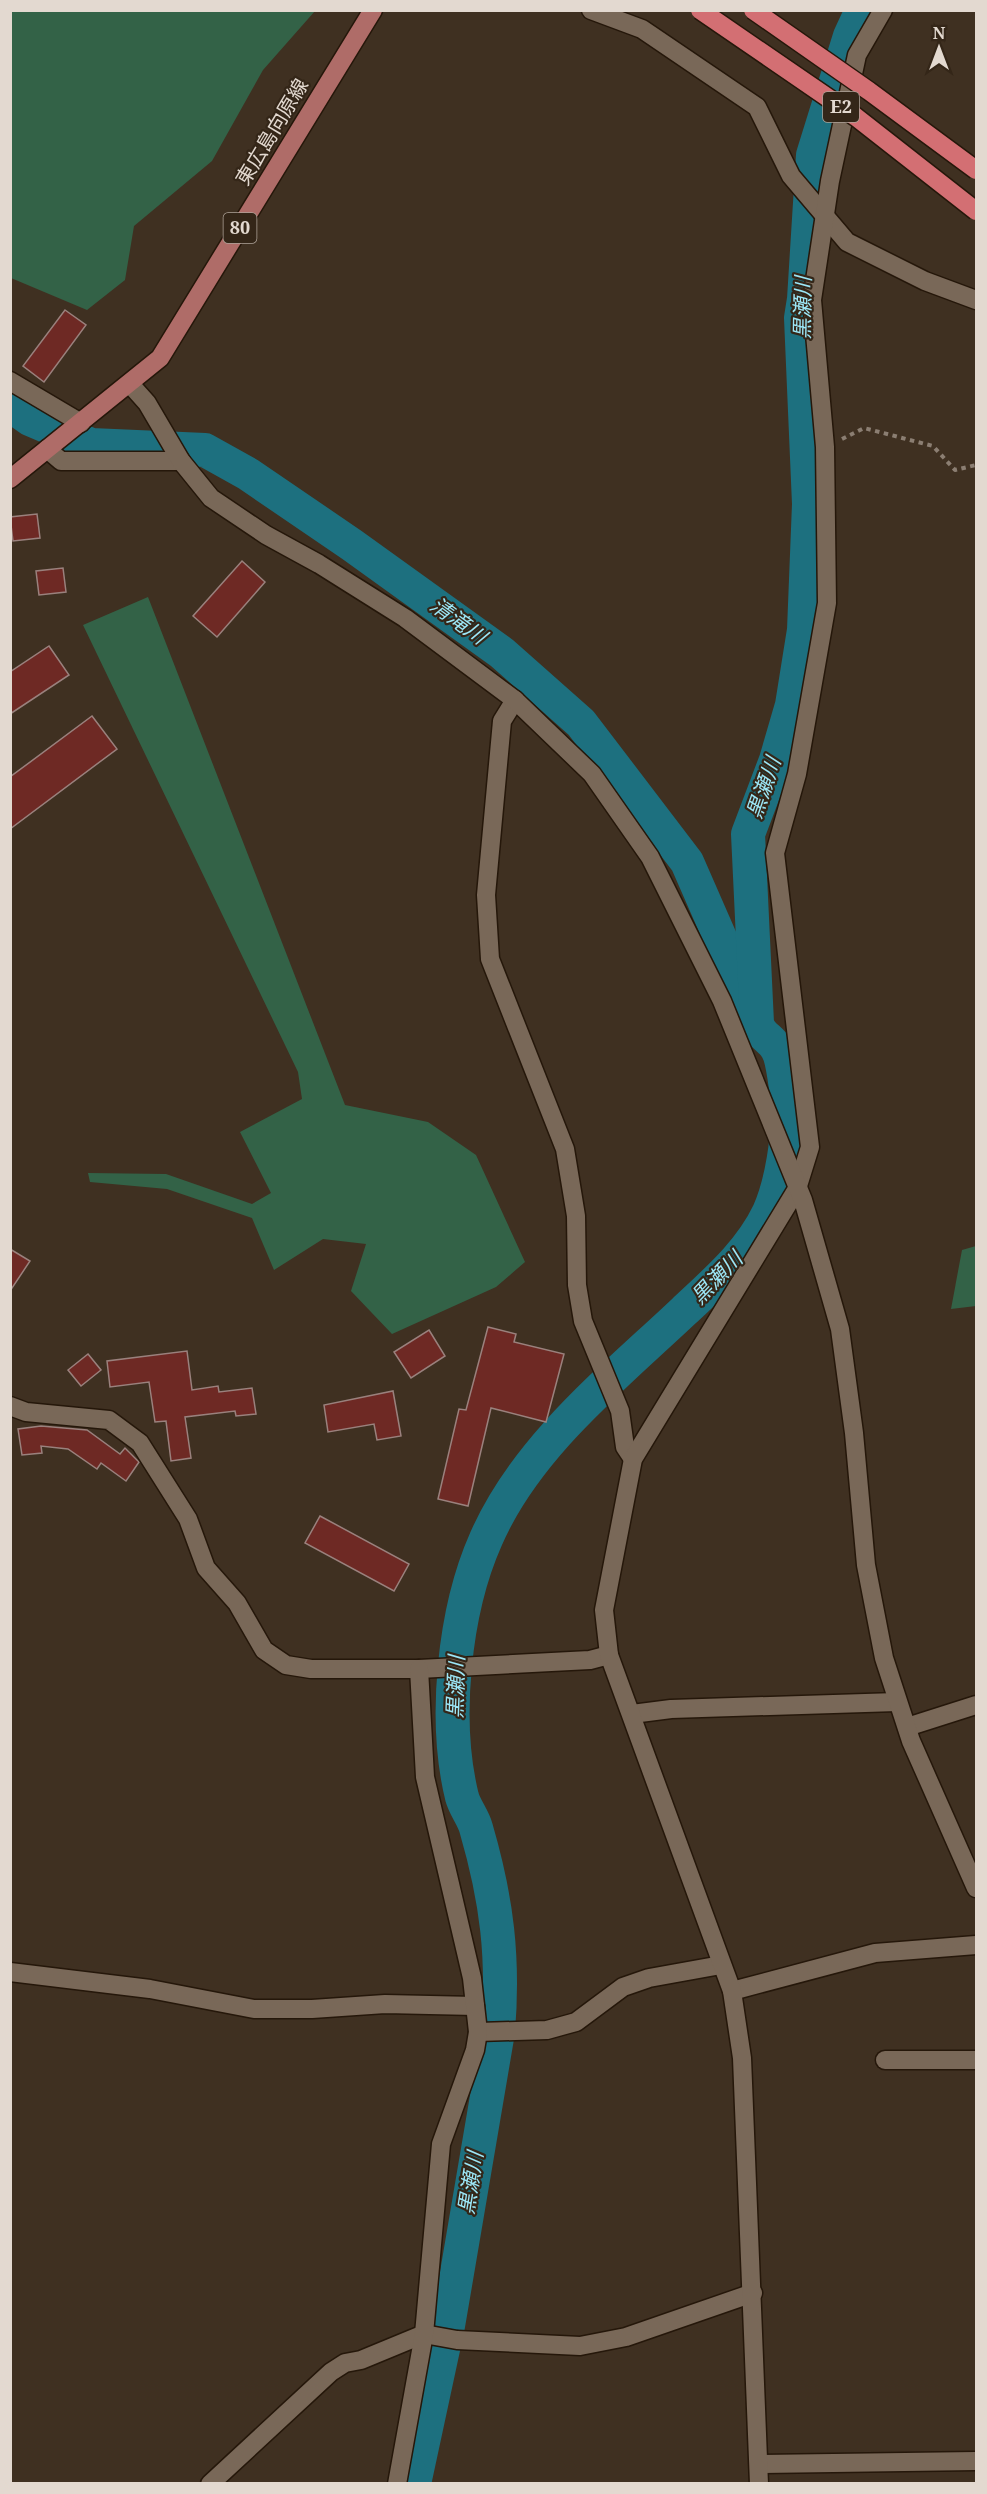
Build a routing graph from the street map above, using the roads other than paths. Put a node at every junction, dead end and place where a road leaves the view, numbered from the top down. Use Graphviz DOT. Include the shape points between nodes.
graph roads {
  1 [pos="373,10"];
  2 [pos="591,10"];
  3 [pos="700,10"];
  4 [pos="753,10"];
  5 [pos="883,10"];
  6 [pos="976,170"];
  7 [pos="976,211"];
  8 [pos="822,213"];
  9 [pos="976,300"];
  10 [pos="10,381"];
  11 [pos="130,384"];
  12 [pos="81,423"];
  13 [pos="52,445"];
  14 [pos="181,460"];
  15 [pos="10,479"];
  16 [pos="514,700"];
  17 [pos="797,1188"];
  18 [pos="10,1406"];
  19 [pos="633,1459"];
  20 [pos="609,1655"];
  21 [pos="423,1669"];
  22 [pos="897,1702"];
  23 [pos="976,1705"];
  24 [pos="632,1714"];
  25 [pos="907,1727"];
  26 [pos="976,1888"];
  27 [pos="976,1945"];
  28 [pos="721,1965"];
  29 [pos="10,1972"];
  30 [pos="732,1990"];
  31 [pos="475,2006"];
  32 [pos="478,2032"];
  33 [pos="885,2060"];
  34 [pos="976,2060"];
  35 [pos="753,2293"];
  36 [pos="424,2334"];
  37 [pos="976,2461"];
  38 [pos="759,2464"];
  39 [pos="210,2484"];
  40 [pos="397,2484"];
  41 [pos="759,2484"];
  1 -- 11 [label="main road, 東広島向原線 / 80" via="160,358"];
  2 -- 8 [label="street" via="642,29 757,107 797,183"];
  3 -- 7 [label="highway, E2, bridge" via="856,117"];
  4 -- 6 [label="highway, E2, bridge"];
  5 -- 8 [label="street" via="857,55"];
  8 -- 9 [label="street" via="847,242 926,281"];
  8 -- 17 [label="street" via="812,300 825,447 827,603 797,774 775,853 810,1147"];
  10 -- 12 [label="street"];
  11 -- 12 [label="main road, 東広島向原線 / 80"];
  11 -- 14 [label="street" via="147,403"];
  12 -- 13 [label="main road, 東広島向原線 / 80"];
  13 -- 14 [label="street" via="61,461"];
  13 -- 15 [label="main road, 東広島向原線 / 80"];
  14 -- 16 [label="street" via="211,498 405,618"];
  16 -- 17 [label="street" via="592,774 650,857 723,1001"];
  16 -- 19 [label="street" via="502,721 486,895 490,958 565,1149 576,1216 577,1286 583,1321 620,1411 625,1447"];
  17 -- 19 [label="street"];
  17 -- 22 [label="street" via="840,1329 868,1575"];
  18 -- 21 [label="street" via="26,1412 109,1420 140,1443 188,1519 206,1568 237,1603 264,1650 286,1665 311,1669"];
  19 -- 20 [label="street" via="604,1610"];
  20 -- 21 [label="street" via="590,1660"];
  20 -- 24 [label="street"];
  21 -- 31 [label="street" via="425,1777 472,1978"];
  22 -- 24 [label="street" via="671,1709"];
  22 -- 25 [label="street"];
  23 -- 25 [label="street"];
  24 -- 28 [label="street"];
  25 -- 26 [label="street"];
  27 -- 30 [label="street" via="875,1953"];
  28 -- 30 [label="street"];
  28 -- 32 [label="street" via="649,1978 623,1987 576,2022 547,2030"];
  29 -- 31 [label="street" via="150,1989 254,2009 385,2004"];
  30 -- 35 [label="street" via="742,2058"];
  31 -- 32 [label="street"];
  32 -- 36 [label="street" via="441,2144"];
  33 -- 34 [label="street"];
  35 -- 36 [label="street" via="626,2337 580,2346 457,2340"];
  35 -- 38 [label="street"];
  36 -- 39 [label="street" via="345,2363 331,2372"];
  36 -- 40 [label="street"];
  37 -- 38 [label="street"];
  38 -- 41 [label="street"];
}
